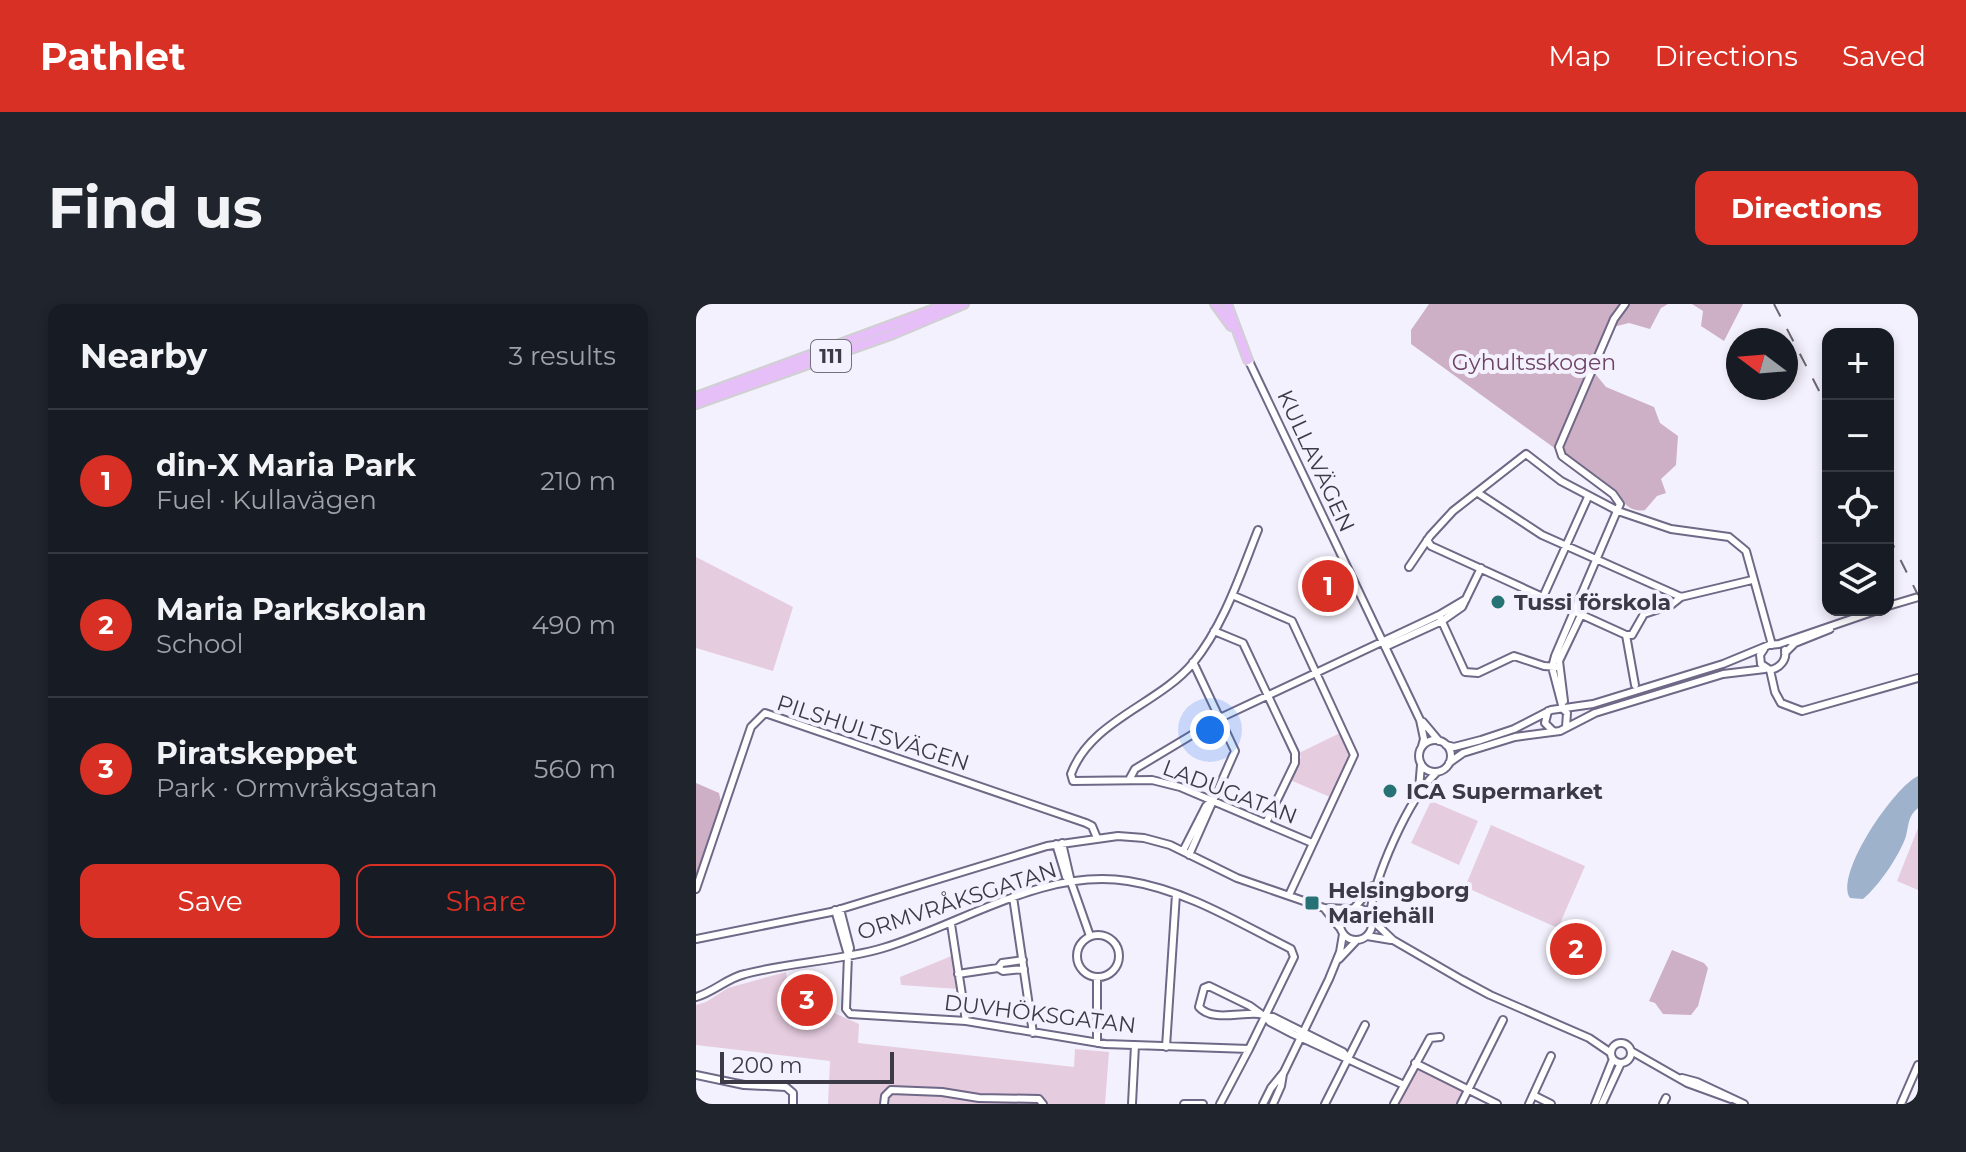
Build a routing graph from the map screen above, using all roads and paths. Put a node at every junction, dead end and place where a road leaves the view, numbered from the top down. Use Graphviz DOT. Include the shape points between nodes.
graph roads {
  1 [pos="948,304"];
  2 [pos="964,304"];
  3 [pos="1217,304"];
  4 [pos="1227,304"];
  5 [pos="1625,304"];
  6 [pos="1235,332"];
  7 [pos="1248,360"];
  8 [pos="696,397"];
  9 [pos="696,404"];
  10 [pos="1478,493"];
  11 [pos="1588,497"];
  12 [pos="1618,511"];
  13 [pos="1258,530"];
  14 [pos="1427,540"];
  15 [pos="1566,546"];
  16 [pos="1596,560"];
  17 [pos="1409,567"];
  18 [pos="1481,568"];
  19 [pos="1752,580"];
  20 [pos="1232,595"];
  21 [pos="1543,597"];
  22 [pos="1681,597"];
  23 [pos="1918,597"];
  24 [pos="1894,604"];
  25 [pos="1577,613"];
  26 [pos="1861,616"];
  27 [pos="1440,618"];
  28 [pos="1844,622"];
  29 [pos="1214,631"];
  30 [pos="1626,635"];
  31 [pos="1384,644"];
  32 [pos="1776,644"];
  33 [pos="1764,649"];
  34 [pos="1785,653"];
  35 [pos="1193,662"];
  36 [pos="1555,667"];
  37 [pos="1768,670"];
  38 [pos="1317,673"];
  39 [pos="1918,678"];
  40 [pos="1635,685"];
  41 [pos="1268,696"];
  42 [pos="1563,709"];
  43 [pos="1548,711"];
  44 [pos="1220,718"];
  45 [pos="1420,720"];
  46 [pos="1566,727"];
  47 [pos="1554,731"];
  48 [pos="1443,743"];
  49 [pos="1422,746"];
  50 [pos="1449,763"];
  51 [pos="1421,765"];
  52 [pos="1436,773"];
  53 [pos="1130,778"];
  54 [pos="1418,794"];
  55 [pos="1211,801"];
  56 [pos="1266,823"];
  57 [pos="1097,838"];
  58 [pos="1312,843"];
  59 [pos="1059,844"];
  60 [pos="1186,853"];
  61 [pos="1377,880"];
  62 [pos="1071,882"];
  63 [pos="696,889"];
  64 [pos="1176,894"];
  65 [pos="1289,895"];
  66 [pos="1013,897"];
  67 [pos="1324,908"];
  68 [pos="1352,908"];
  69 [pos="838,910"];
  70 [pos="1371,917"];
  71 [pos="951,924"];
  72 [pos="1341,931"];
  73 [pos="1090,936"];
  74 [pos="1367,936"];
  75 [pos="696,939"];
  76 [pos="1357,940"];
  77 [pos="1393,940"];
  78 [pos="848,955"];
  79 [pos="1023,960"];
  80 [pos="1337,961"];
  81 [pos="998,968"];
  82 [pos="1024,969"];
  83 [pos="958,974"];
  84 [pos="1097,977"];
  85 [pos="696,997"];
  86 [pos="1263,1015"];
  87 [pos="1503,1020"];
  88 [pos="966,1021"];
  89 [pos="1365,1025"];
  90 [pos="1033,1033"];
  91 [pos="1302,1035"];
  92 [pos="1440,1037"];
  93 [pos="1589,1038"];
  94 [pos="1097,1043"];
  95 [pos="1617,1043"];
  96 [pos="1135,1045"];
  97 [pos="1166,1047"];
  98 [pos="1249,1049"];
  99 [pos="1631,1051"];
  100 [pos="1551,1056"];
  101 [pos="1612,1056"];
  102 [pos="1348,1058"];
  103 [pos="1624,1062"];
  104 [pos="1415,1063"];
  105 [pos="1918,1065"];
  106 [pos="1654,1066"];
  107 [pos="1284,1072"];
  108 [pos="696,1075"];
  109 [pos="1404,1085"];
  110 [pos="1468,1089"];
  111 [pos="1533,1095"];
  112 [pos="793,1104"];
  113 [pos="884,1104"];
  114 [pos="1043,1104"];
  115 [pos="1132,1104"];
  116 [pos="1184,1104"];
  117 [pos="1203,1104"];
  118 [pos="1220,1104"];
  119 [pos="1263,1104"];
  120 [pos="1273,1104"];
  121 [pos="1325,1104"];
  122 [pos="1394,1104"];
  123 [pos="1461,1104"];
  124 [pos="1497,1104"];
  125 [pos="1529,1104"];
  126 [pos="1551,1104"];
  127 [pos="1595,1104"];
  128 [pos="1602,1104"];
  129 [pos="1744,1104"];
  130 [pos="1901,1104"];
  1 -- 8 [label="main road, 111"];
  2 -- 9 [label="main road, 111"];
  3 -- 6 [label="main road"];
  4 -- 7 [label="main road"];
  5 -- 12 [label="street" via="1559,447 1563,458 1616,496"];
  6 -- 7 [label="street, KULLAVÄGEN"];
  7 -- 31 [label="street, KULLAVÄGEN"];
  10 -- 11 [label="street" via="1526,454"];
  10 -- 14 [label="street"];
  10 -- 15 [label="street"];
  11 -- 12 [label="street"];
  11 -- 15 [label="street"];
  12 -- 16 [label="street"];
  12 -- 19 [label="street" via="1671,529 1735,540 1746,551"];
  13 -- 20 [label="street, LADUGATAN"];
  14 -- 17 [label="street"];
  14 -- 18 [label="street"];
  15 -- 16 [label="street"];
  15 -- 21 [label="street"];
  16 -- 22 [label="street"];
  16 -- 25 [label="street"];
  18 -- 21 [label="street"];
  18 -- 27 [label="street" via="1462,607"];
  19 -- 22 [label="street"];
  19 -- 32 [label="street"];
  20 -- 29 [label="street, LADUGATAN"];
  20 -- 38 [label="street" via="1292,621"];
  21 -- 25 [label="street"];
  22 -- 30 [label="street" via="1644,614 1632,635"];
  23 -- 24 [label="street"];
  25 -- 30 [label="street"];
  25 -- 36 [label="street"];
  26 -- 28 [label="street"];
  27 -- 31 [label="street"];
  27 -- 36 [label="street" via="1465,672 1478,673 1514,656"];
  28 -- 32 [label="street"];
  28 -- 34 [label="street" via="1795,643"];
  29 -- 35 [label="street, LADUGATAN"];
  29 -- 41 [label="street" via="1243,643"];
  30 -- 40 [label="street"];
  31 -- 38 [label="street"];
  31 -- 45 [label="street, KULLAVÄGEN"];
  32 -- 33 [label="street"];
  32 -- 34 [label="street"];
  33 -- 37 [label="street" via="1760,660"];
  33 -- 42 [label="street" via="1594,704"];
  34 -- 37 [label="street" via="1780,665"];
  35 -- 44 [label="street"];
  35 -- 53 [label="street, LADUGATAN" via="1173,684 1106,728 1071,774 1073,781"];
  36 -- 42 [label="street" via="1564,690"];
  37 -- 39 [label="street" via="1781,703 1802,711"];
  37 -- 46 [label="street" via="1723,674"];
  38 -- 41 [label="street"];
  38 -- 58 [label="street" via="1354,755"];
  41 -- 44 [label="street"];
  41 -- 56 [label="street" via="1296,758"];
  42 -- 43 [label="street"];
  42 -- 46 [label="street"];
  43 -- 47 [label="street" via="1545,723"];
  43 -- 48 [label="street" via="1514,729 1458,746"];
  44 -- 53 [label="street" via="1135,769"];
  44 -- 55 [label="street" via="1235,751"];
  45 -- 48 [label="street, KULLAVÄGEN"];
  45 -- 49 [label="street, KULLAVÄGEN"];
  46 -- 47 [label="street"];
  47 -- 50 [label="street, KULLAVÄGEN" via="1515,737 1463,753"];
  48 -- 49 [label="street" via="1432,740"];
  48 -- 50 [label="street" via="1451,754"];
  49 -- 51 [label="street, KULLAVÄGEN"];
  50 -- 52 [label="street, KULLAVÄGEN"];
  51 -- 52 [label="street"];
  51 -- 54 [label="street, KULLAVÄGEN"];
  52 -- 54 [label="street, KULLAVÄGEN"];
  53 -- 55 [label="street, LADUGATAN" via="1180,787"];
  54 -- 61 [label="street, KULLAVÄGEN"];
  55 -- 56 [label="street, LADUGATAN"];
  55 -- 60 [label="street"];
  56 -- 58 [label="street, LADUGATAN"];
  57 -- 59 [label="street"];
  57 -- 60 [label="street" via="1144,838"];
  57 -- 63 [label="street, PILSHULTSVÄGEN" via="1086,823 765,713 751,727"];
  58 -- 65 [label="street"];
  59 -- 62 [label="street"];
  59 -- 69 [label="street"];
  60 -- 65 [label="street"];
  61 -- 68 [label="street, KULLAVÄGEN"];
  61 -- 70 [label="street, KULLAVÄGEN"];
  62 -- 64 [label="street, ORMVRÅKSGATAN" via="1128,881"];
  62 -- 66 [label="street, ORMVRÅKSGATAN"];
  62 -- 73 [label="street"];
  64 -- 86 [label="street, ORMVRÅKSGATAN" via="1291,949 1294,957"];
  64 -- 97 [label="street"];
  65 -- 67 [label="street"];
  66 -- 71 [label="street, ORMVRÅKSGATAN"];
  66 -- 79 [label="street"];
  67 -- 68 [label="street"];
  67 -- 72 [label="street"];
  68 -- 70 [label="street"];
  68 -- 72 [label="street" via="1341,917"];
  69 -- 75 [label="street"];
  69 -- 78 [label="street, DUVHÖKSGATAN"];
  70 -- 74 [label="street"];
  70 -- 77 [label="street"];
  71 -- 78 [label="street, ORMVRÅKSGATAN"];
  71 -- 83 [label="street"];
  72 -- 76 [label="street"];
  72 -- 80 [label="street"];
  73 -- 84 [label="street" via="1079,946 1078,962"];
  73 -- 84 [label="street" via="1107,937 1119,955 1113,971"];
  74 -- 76 [label="street"];
  74 -- 77 [label="street"];
  76 -- 80 [label="street"];
  77 -- 93 [label="street" via="1462,980"];
  78 -- 85 [label="street, ORMVRÅKSGATAN" via="740,975"];
  78 -- 88 [label="street, DUVHÖKSGATAN" via="847,1013"];
  79 -- 81 [label="street"];
  79 -- 82 [label="street"];
  80 -- 91 [label="street"];
  81 -- 82 [label="street"];
  81 -- 83 [label="street"];
  82 -- 90 [label="street"];
  83 -- 88 [label="street"];
  84 -- 94 [label="street"];
  86 -- 86 [label="street" via="1208,1014 1200,1009 1200,996 1209,986"];
  86 -- 91 [label="street"];
  86 -- 98 [label="street"];
  87 -- 110 [label="street"];
  88 -- 90 [label="street, DUVHÖKSGATAN"];
  89 -- 102 [label="street"];
  90 -- 94 [label="street, DUVHÖKSGATAN"];
  91 -- 102 [label="street"];
  91 -- 107 [label="street"];
  92 -- 104 [label="street" via="1430,1038"];
  93 -- 95 [label="street"];
  93 -- 101 [label="street"];
  94 -- 96 [label="street, DUVHÖKSGATAN"];
  95 -- 99 [label="street"];
  95 -- 101 [label="street"];
  96 -- 97 [label="street, DUVHÖKSGATAN"];
  96 -- 115 [label="street"];
  97 -- 98 [label="street, DUVHÖKSGATAN"];
  98 -- 118 [label="street"];
  99 -- 103 [label="street"];
  99 -- 106 [label="street"];
  100 -- 111 [label="street"];
  101 -- 103 [label="street"];
  101 -- 127 [label="street"];
  102 -- 109 [label="street"];
  102 -- 121 [label="street"];
  103 -- 106 [label="street"];
  103 -- 128 [label="street"];
  104 -- 109 [label="street"];
  104 -- 110 [label="street"];
  105 -- 130 [label="street"];
  106 -- 129 [label="street"];
  107 -- 119 [label="street"];
  107 -- 120 [label="street"];
  108 -- 112 [label="street" via="786,1087 793,1093"];
  109 -- 122 [label="street"];
  110 -- 123 [label="street"];
  110 -- 124 [label="street"];
  111 -- 125 [label="street"];
  111 -- 126 [label="street"];
  113 -- 114 [label="street" via="891,1090 1039,1099"];
  116 -- 117 [label="street"];
}
